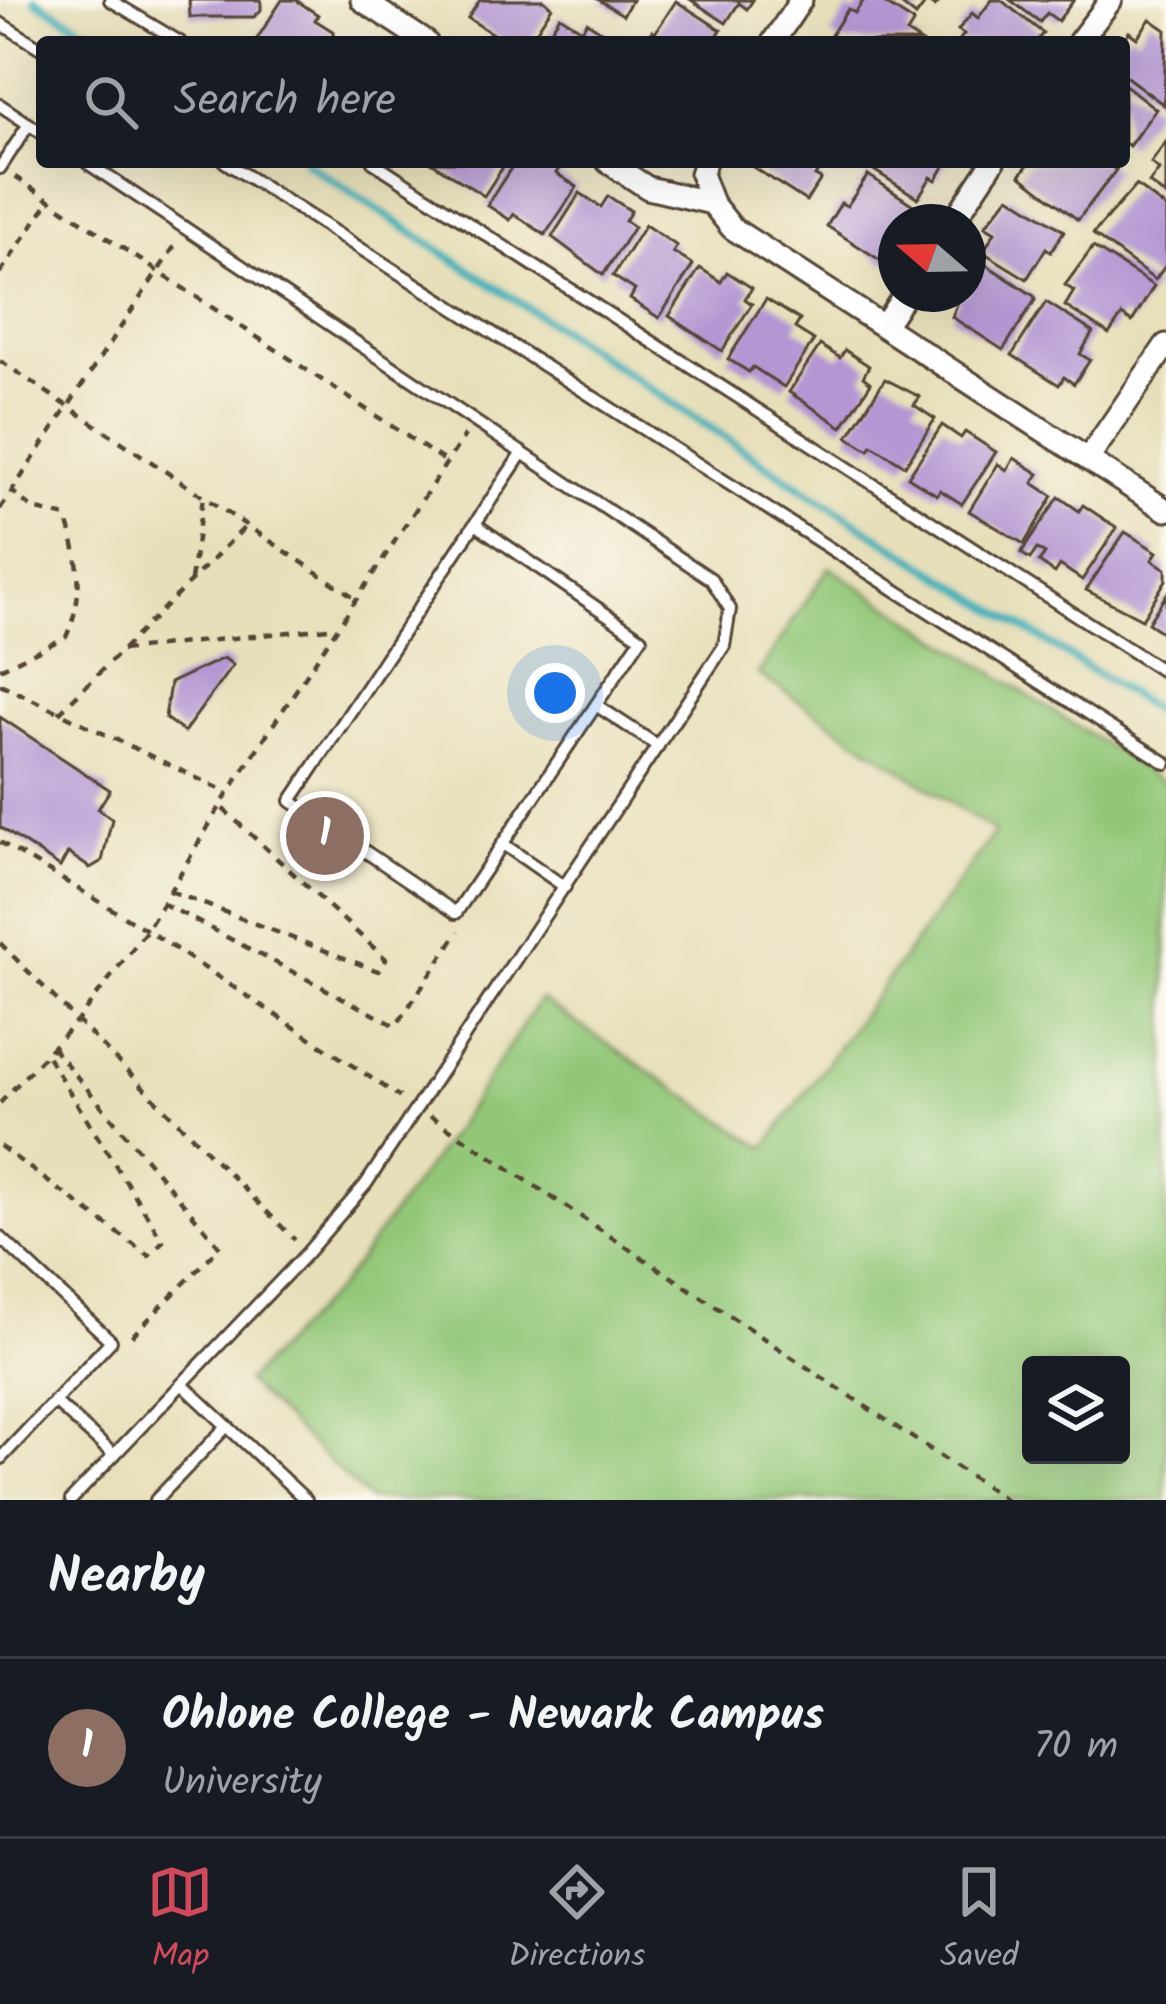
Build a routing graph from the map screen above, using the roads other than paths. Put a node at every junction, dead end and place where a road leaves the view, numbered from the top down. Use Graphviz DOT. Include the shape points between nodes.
graph roads {
  1 [pos="110,0"];
  2 [pos="362,0"];
  3 [pos="801,0"];
  4 [pos="1112,0"];
  5 [pos="0,23"];
  6 [pos="170,36"];
  7 [pos="417,36"];
  8 [pos="777,36"];
  9 [pos="1084,36"];
  10 [pos="36,45"];
  11 [pos="0,105"];
  12 [pos="29,124"];
  13 [pos="36,129"];
  14 [pos="0,168"];
  15 [pos="95,168"];
  16 [pos="234,168"];
  17 [pos="383,168"];
  18 [pos="617,168"];
  19 [pos="703,168"];
  20 [pos="989,168"];
  21 [pos="712,203"];
  22 [pos="965,204"];
  23 [pos="893,312"];
  24 [pos="884,326"];
  25 [pos="1166,345"];
  26 [pos="522,453"];
  27 [pos="1088,459"];
  28 [pos="1166,509"];
  29 [pos="475,524"];
  30 [pos="1166,673"];
  31 [pos="596,705"];
  32 [pos="658,746"];
  33 [pos="1166,763"];
  34 [pos="503,844"];
  35 [pos="565,887"];
  36 [pos="0,1237"];
  37 [pos="182,1384"];
  38 [pos="54,1402"];
  39 [pos="226,1426"];
  40 [pos="114,1456"];
  41 [pos="0,1459"];
  42 [pos="71,1500"];
  43 [pos="156,1500"];
  44 [pos="306,1500"];
  1 -- 6 [label="lane"];
  2 -- 7 [label="street"];
  3 -- 8 [label="street"];
  4 -- 9 [label="street"];
  5 -- 10 [label="lane"];
  11 -- 12 [label="lane"];
  12 -- 13 [label="lane"];
  12 -- 14 [label="lane"];
  15 -- 26 [label="lane"];
  16 -- 33 [label="lane"];
  17 -- 30 [label="lane"];
  18 -- 21 [label="street" via="649,188"];
  19 -- 21 [label="street"];
  20 -- 22 [label="street"];
  21 -- 24 [label="street" via="732,229"];
  23 -- 24 [label="street"];
  24 -- 27 [label="street"];
  25 -- 27 [label="street"];
  26 -- 29 [label="lane"];
  26 -- 32 [label="lane" via="723,592 730,609 724,646"];
  27 -- 28 [label="street"];
  29 -- 31 [label="lane" via="640,638"];
  29 -- 34 [label="lane" via="291,801 456,914"];
  31 -- 32 [label="lane"];
  31 -- 34 [label="lane"];
  32 -- 35 [label="lane"];
  34 -- 35 [label="lane"];
  35 -- 37 [label="lane" via="366,1184"];
  36 -- 38 [label="lane" via="111,1341"];
  37 -- 39 [label="lane"];
  37 -- 40 [label="lane"];
  38 -- 40 [label="lane"];
  38 -- 41 [label="lane"];
  39 -- 43 [label="lane"];
  39 -- 44 [label="lane"];
  40 -- 42 [label="lane"];
}
